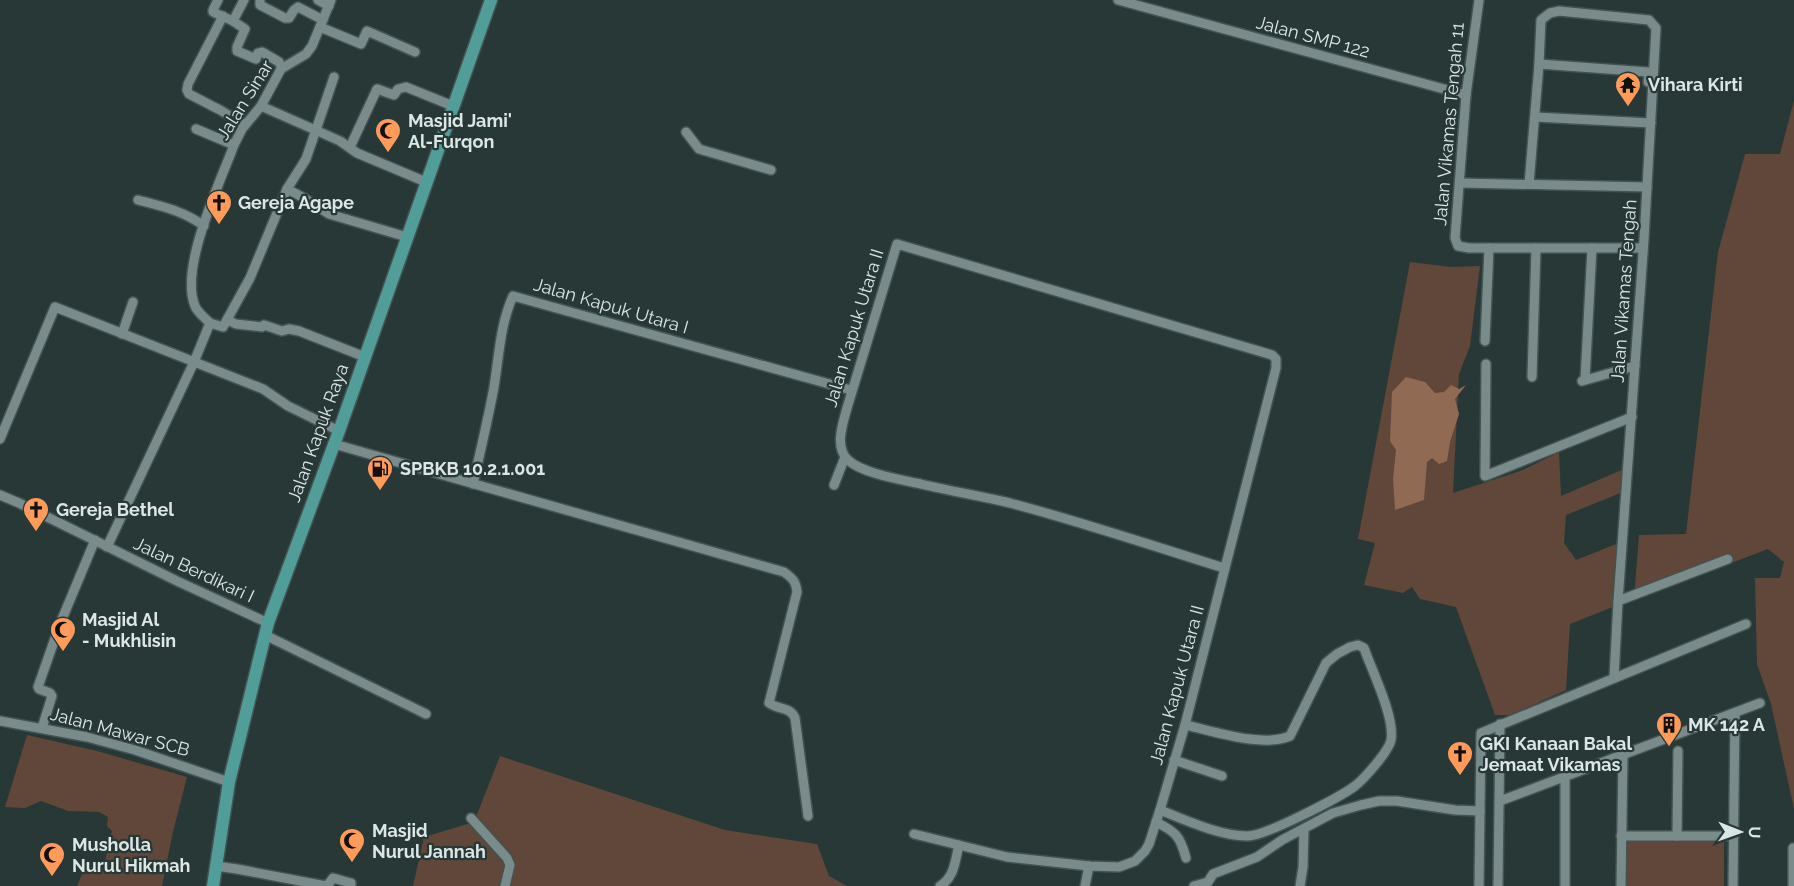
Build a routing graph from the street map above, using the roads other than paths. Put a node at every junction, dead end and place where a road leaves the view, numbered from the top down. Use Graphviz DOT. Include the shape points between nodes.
graph roads {
  1 [pos="218,0"];
  2 [pos="244,0"];
  3 [pos="261,0"];
  4 [pos="318,0"];
  5 [pos="491,0"];
  6 [pos="1118,0"];
  7 [pos="1479,0"];
  8 [pos="1559,0"];
  9 [pos="330,3"];
  10 [pos="1559,11"];
  11 [pos="223,16"];
  12 [pos="233,21"];
  13 [pos="322,23"];
  14 [pos="415,52"];
  15 [pos="1539,64"];
  16 [pos="282,68"];
  17 [pos="334,77"];
  18 [pos="1648,86"];
  19 [pos="1466,95"];
  20 [pos="261,106"];
  21 [pos="453,106"];
  22 [pos="1535,117"];
  23 [pos="1651,123"];
  24 [pos="245,125"];
  25 [pos="196,129"];
  26 [pos="314,130"];
  27 [pos="686,132"];
  28 [pos="234,145"];
  29 [pos="348,146"];
  30 [pos="771,170"];
  31 [pos="426,182"];
  32 [pos="1460,183"];
  33 [pos="1529,184"];
  34 [pos="1647,187"];
  35 [pos="287,189"];
  36 [pos="138,200"];
  37 [pos="204,226"];
  38 [pos="407,237"];
  39 [pos="1489,248"];
  40 [pos="1536,248"];
  41 [pos="1592,248"];
  42 [pos="1643,248"];
  43 [pos="133,302"];
  44 [pos="227,320"];
  45 [pos="210,323"];
  46 [pos="122,334"];
  47 [pos="1485,341"];
  48 [pos="365,357"];
  49 [pos="194,362"];
  50 [pos="1486,364"];
  51 [pos="1635,366"];
  52 [pos="1532,377"];
  53 [pos="847,389"];
  54 [pos="1632,417"];
  55 [pos="339,431"];
  56 [pos="0,440"];
  57 [pos="334,444"];
  58 [pos="845,457"];
  59 [pos="473,484"];
  60 [pos="834,485"];
  61 [pos="0,495"];
  62 [pos="95,540"];
  63 [pos="107,547"];
  64 [pos="1728,559"];
  65 [pos="1224,568"];
  66 [pos="1618,601"];
  67 [pos="1746,624"];
  68 [pos="266,629"];
  69 [pos="1614,678"];
  70 [pos="1760,703"];
  71 [pos="1735,713"];
  72 [pos="426,714"];
  73 [pos="0,721"];
  74 [pos="1185,725"];
  75 [pos="1499,725"];
  76 [pos="42,728"];
  77 [pos="1678,751"];
  78 [pos="1623,755"];
  79 [pos="1174,760"];
  80 [pos="1222,776"];
  81 [pos="1565,776"];
  82 [pos="229,782"];
  83 [pos="1500,801"];
  84 [pos="1160,810"];
  85 [pos="1480,811"];
  86 [pos="808,816"];
  87 [pos="471,818"];
  88 [pos="1156,822"];
  89 [pos="1304,829"];
  90 [pos="914,834"];
  91 [pos="1621,836"];
  92 [pos="1677,836"];
  93 [pos="1734,836"];
  94 [pos="959,845"];
  95 [pos="1793,848"];
  96 [pos="1186,858"];
  97 [pos="1089,866"];
  98 [pos="216,867"];
  99 [pos="213,886"];
  100 [pos="326,886"];
  101 [pos="351,886"];
  102 [pos="505,886"];
  103 [pos="940,886"];
  104 [pos="1084,886"];
  105 [pos="1194,886"];
  106 [pos="1300,886"];
  107 [pos="1479,886"];
  108 [pos="1498,886"];
  109 [pos="1565,886"];
  110 [pos="1621,886"];
  111 [pos="1733,886"];
  112 [pos="1792,886"];
  1 -- 11 [label="street" via="213,11"];
  2 -- 12 [label="street"];
  3 -- 13 [label="street" via="260,5 285,18 298,7"];
  4 -- 9 [label="street"];
  5 -- 21 [label="main road, Jalan Kapuk Raya"];
  6 -- 19 [label="street, Jalan SMP 122"];
  7 -- 19 [label="street, Jalan Vikamas Tengah 11"];
  8 -- 10 [label="street"];
  9 -- 13 [label="street, Jalan Sinar"];
  10 -- 15 [label="street" via="1541,20"];
  10 -- 23 [label="street, Jalan Vikamas Tengah" via="1649,20 1654,24"];
  11 -- 12 [label="street"];
  11 -- 24 [label="street" via="187,90"];
  12 -- 16 [label="street" via="245,29 237,51 256,59 262,52"];
  13 -- 14 [label="street" via="361,44 367,31"];
  13 -- 16 [label="street, Jalan Sinar" via="306,54"];
  15 -- 18 [label="street" via="1649,72"];
  15 -- 22 [label="street"];
  16 -- 20 [label="street, Jalan Sinar"];
  17 -- 26 [label="street"];
  19 -- 32 [label="street, Jalan Vikamas Tengah 11"];
  20 -- 24 [label="street, Jalan Sinar"];
  20 -- 26 [label="street"];
  21 -- 29 [label="street" via="406,87 398,88 394,95 377,89"];
  21 -- 31 [label="main road, Jalan Kapuk Raya"];
  22 -- 23 [label="street"];
  22 -- 33 [label="street"];
  23 -- 34 [label="street, Jalan Vikamas Tengah"];
  24 -- 28 [label="street, Jalan Sinar"];
  25 -- 28 [label="street"];
  26 -- 29 [label="street"];
  26 -- 35 [label="street" via="306,159"];
  27 -- 30 [label="street" via="699,149"];
  28 -- 37 [label="street, Jalan Sinar"];
  29 -- 31 [label="street"];
  31 -- 38 [label="main road, Jalan Kapuk Raya"];
  32 -- 33 [label="street"];
  32 -- 39 [label="street, Jalan Vikamas Tengah 11" via="1455,238 1458,246"];
  33 -- 34 [label="street"];
  34 -- 42 [label="street, Jalan Vikamas Tengah"];
  35 -- 38 [label="street" via="329,214"];
  35 -- 44 [label="street" via="250,278"];
  36 -- 37 [label="street" via="179,211"];
  37 -- 45 [label="street, Jalan Sinar" via="196,243 192,290 195,307"];
  38 -- 48 [label="main road, Jalan Kapuk Raya"];
  39 -- 40 [label="street, Jalan Vikamas Tengah 11"];
  39 -- 47 [label="street"];
  40 -- 41 [label="street, Jalan Vikamas Tengah 11"];
  40 -- 52 [label="street"];
  41 -- 42 [label="street, Jalan Vikamas Tengah 11"];
  41 -- 51 [label="street" via="1584,381"];
  42 -- 51 [label="street, Jalan Vikamas Tengah"];
  43 -- 46 [label="street"];
  44 -- 45 [label="street" via="223,327"];
  44 -- 48 [label="street" via="299,331"];
  45 -- 49 [label="street"];
  46 -- 49 [label="street"];
  46 -- 56 [label="street" via="55,307"];
  48 -- 55 [label="main road, Jalan Kapuk Raya"];
  49 -- 55 [label="street" via="263,389"];
  49 -- 63 [label="street, Jalan Berdikari I"];
  50 -- 54 [label="street" via="1485,476"];
  51 -- 54 [label="street, Jalan Vikamas Tengah"];
  53 -- 58 [label="street, Jalan Kapuk Utara II" via="841,446"];
  53 -- 59 [label="street, Jalan Kapuk Utara I" via="513,296 505,316"];
  53 -- 65 [label="street, Jalan Kapuk Utara II" via="897,244 1272,355 1276,368"];
  54 -- 66 [label="street, Jalan Vikamas Tengah"];
  55 -- 57 [label="main road, Jalan Kapuk Raya"];
  57 -- 59 [label="street"];
  57 -- 68 [label="main road, Jalan Kapuk Raya"];
  58 -- 60 [label="street"];
  58 -- 65 [label="street" via="857,467 889,477 1010,503"];
  59 -- 86 [label="street" via="783,572 792,578 797,592 769,703 793,712"];
  61 -- 62 [label="street, Jalan Berdikari I"];
  62 -- 63 [label="street, Jalan Berdikari I"];
  62 -- 76 [label="street" via="38,687 52,696"];
  63 -- 68 [label="street, Jalan Berdikari I"];
  64 -- 66 [label="street"];
  65 -- 74 [label="street, Jalan Kapuk Utara II"];
  66 -- 69 [label="street, Jalan Vikamas Tengah"];
  67 -- 69 [label="street"];
  68 -- 72 [label="street, Jalan Berdikari I"];
  68 -- 82 [label="main road, Jalan Kapuk Raya"];
  69 -- 75 [label="street"];
  70 -- 71 [label="street"];
  71 -- 78 [label="street"];
  71 -- 93 [label="street"];
  73 -- 76 [label="street, Jalan Mawar SCB"];
  74 -- 79 [label="street, Jalan Kapuk Utara II"];
  74 -- 84 [label="street" via="1252,739 1290,736 1326,663 1358,645 1364,648 1388,711 1392,738 1389,747 1355,786 1276,828 1251,836 1199,826"];
  75 -- 83 [label="street"];
  75 -- 85 [label="street" via="1481,735"];
  76 -- 82 [label="street, Jalan Mawar SCB" via="135,750"];
  77 -- 92 [label="street"];
  78 -- 81 [label="street"];
  78 -- 91 [label="street"];
  79 -- 80 [label="street"];
  79 -- 84 [label="street, Jalan Kapuk Utara II"];
  81 -- 83 [label="street"];
  81 -- 109 [label="street"];
  82 -- 98 [label="main road, Jalan Kapuk Raya"];
  83 -- 108 [label="street"];
  84 -- 88 [label="street, Jalan Kapuk Utara II"];
  85 -- 89 [label="street" via="1378,801 1333,813"];
  85 -- 107 [label="street"];
  87 -- 102 [label="street" via="507,858 510,865"];
  88 -- 96 [label="street" via="1176,833"];
  88 -- 97 [label="street, Jalan Kapuk Utara II" via="1149,844 1135,861 1119,867"];
  89 -- 105 [label="street" via="1257,857"];
  89 -- 106 [label="street"];
  90 -- 94 [label="street"];
  91 -- 92 [label="street"];
  91 -- 110 [label="street"];
  92 -- 93 [label="street"];
  93 -- 111 [label="street"];
  94 -- 97 [label="street" via="1007,857"];
  94 -- 103 [label="street" via="952,874"];
  95 -- 112 [label="street"];
  97 -- 104 [label="street"];
  98 -- 99 [label="main road, Jalan Kapuk Raya"];
  98 -- 100 [label="street"];
  100 -- 101 [label="street" via="333,878"];
}
